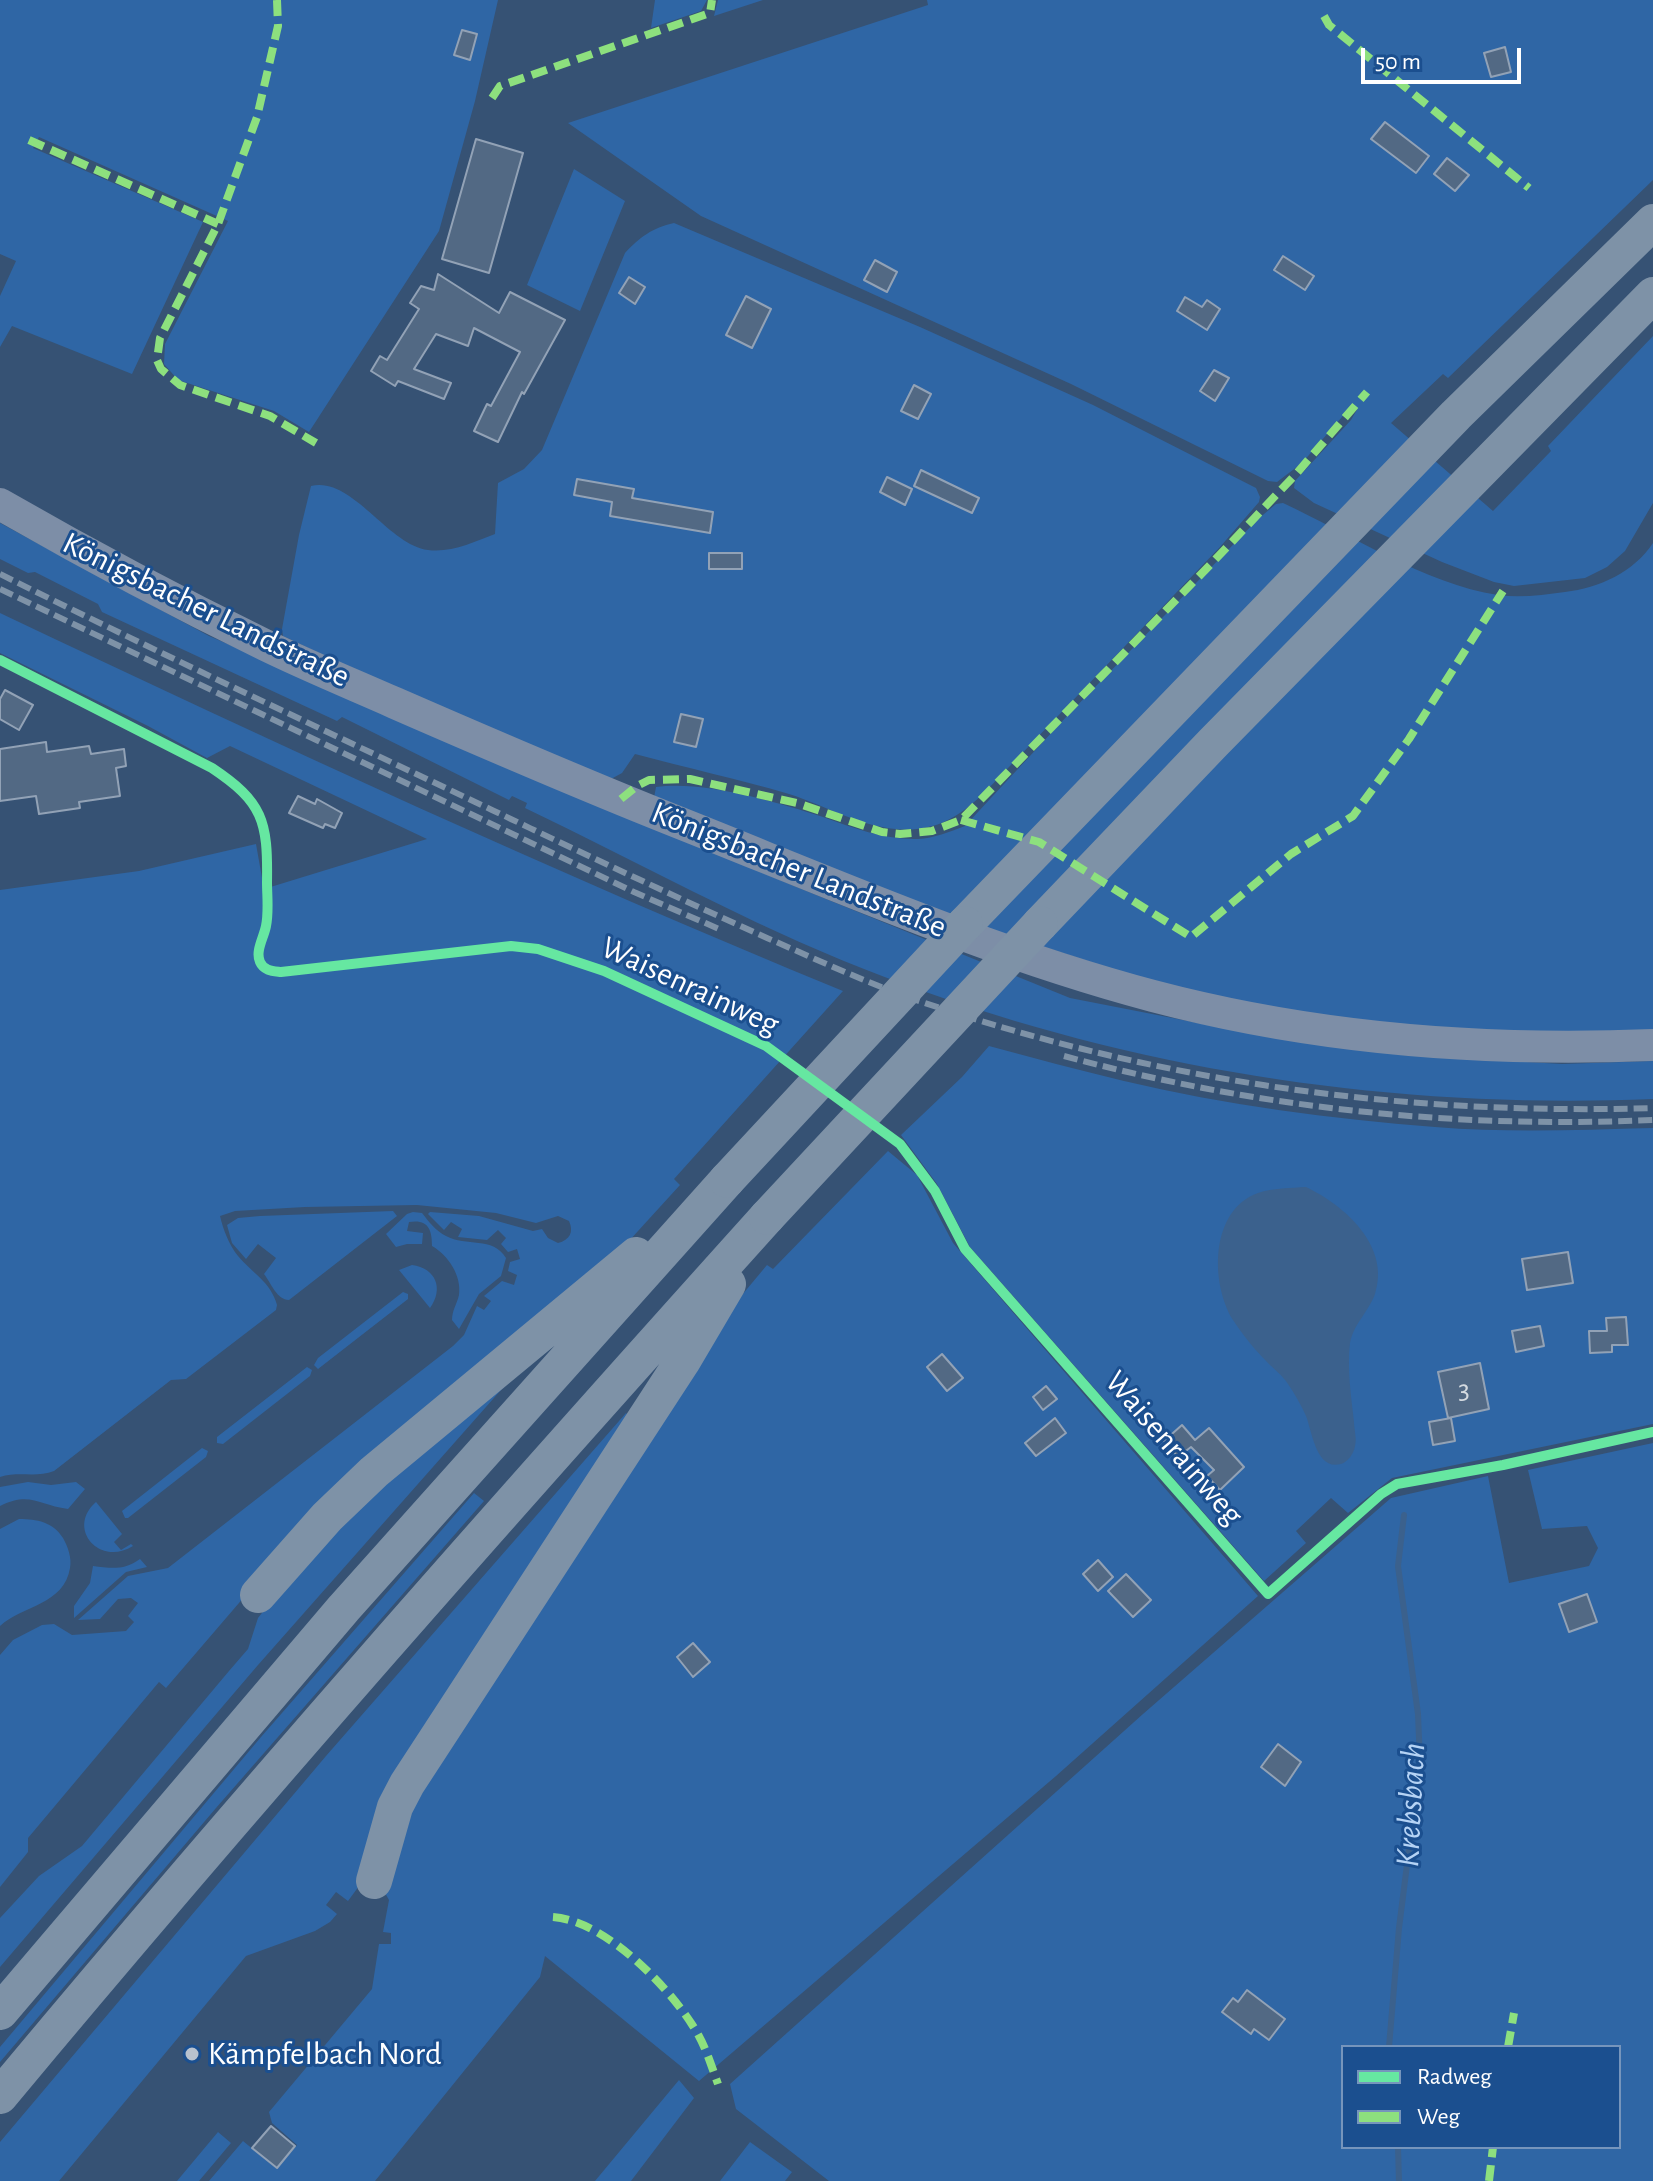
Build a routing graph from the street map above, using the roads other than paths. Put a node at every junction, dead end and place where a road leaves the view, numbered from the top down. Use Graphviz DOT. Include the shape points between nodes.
graph roads {
  1 [pos="1653,222"];
  2 [pos="1653,295"];
  3 [pos="0,504"];
  4 [pos="1653,1045"];
  5 [pos="727,1180"];
  6 [pos="767,1217"];
  7 [pos="258,1595"];
  8 [pos="374,1881"];
  9 [pos="0,2012"];
  10 [pos="0,2096"];
  1 -- 5 [label="highway, bridge" via="1456,415 997,890"];
  2 -- 6 [label="highway, bridge" via="1213,743"];
  3 -- 4 [label="main road, Königsbacher Landstraße" via="270,647 450,727 827,882 1063,969 1221,1012 1339,1033 1498,1047"];
  5 -- 7 [label="highway" via="374,1472"];
  5 -- 9 [label="highway" via="334,1620"];
  6 -- 8 [label="highway" via="682,1362 407,1784"];
  6 -- 10 [label="highway" via="410,1616"];
}
